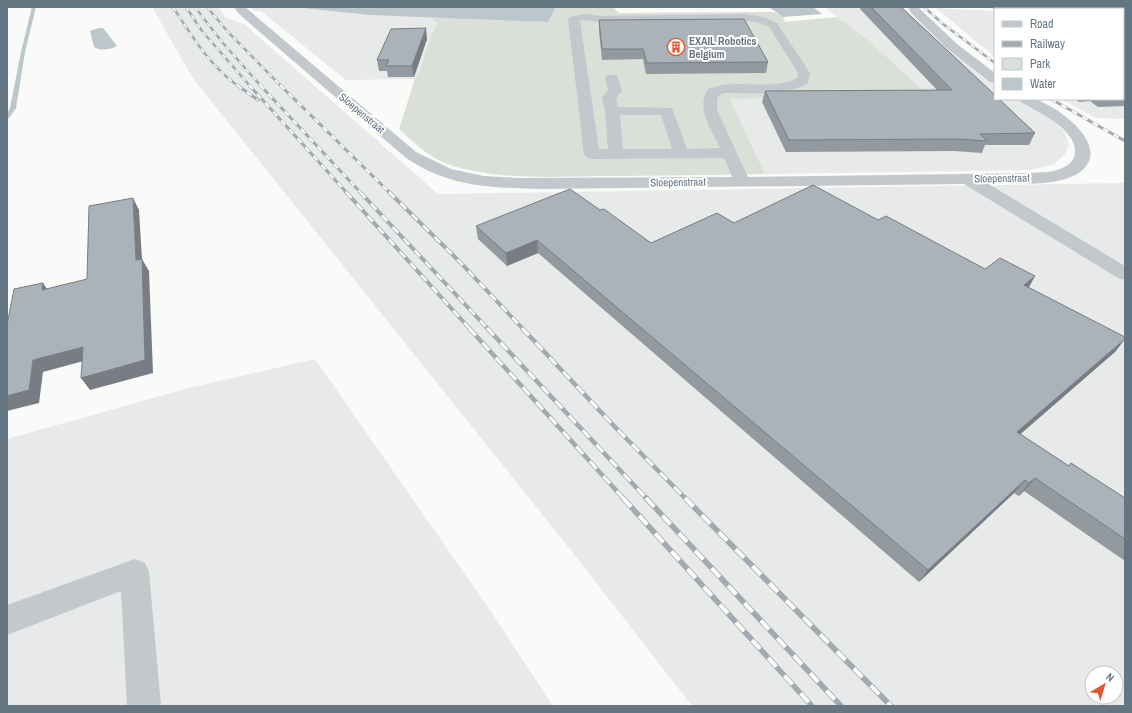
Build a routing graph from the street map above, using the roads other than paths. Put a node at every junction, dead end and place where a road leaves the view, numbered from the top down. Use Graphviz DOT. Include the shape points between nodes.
graph roads {
  1 [pos="239,7"];
  2 [pos="916,7"];
  3 [pos="994,7"];
  4 [pos="1016,8"];
  5 [pos="612,78"];
  6 [pos="994,78"];
  7 [pos="1028,100"];
  8 [pos="612,111"];
  9 [pos="729,153"];
  10 [pos="616,154"];
  11 [pos="681,154"];
  12 [pos="968,179"];
  13 [pos="742,181"];
  14 [pos="1125,274"];
  15 [pos="7,620"];
  16 [pos="144,706"];
  1 -- 13 [label="street, Sloepenstraat" via="411,154 450,175 489,182 542,184"];
  2 -- 6 [label="street" via="915,11 953,47"];
  3 -- 4 [label="street"];
  5 -- 8 [label="street" via="615,91 609,97"];
  7 -- 12 [label="street, Sloepenstraat" via="1055,116 1075,133 1084,152 1082,161 1073,169 1055,176"];
  8 -- 10 [label="street"];
  8 -- 11 [label="street" via="667,111"];
  9 -- 10 [label="street" via="710,110 713,92 724,89 792,86 803,80 804,74 773,26 767,21 734,17 574,19 592,154"];
  9 -- 11 [label="street"];
  9 -- 13 [label="street"];
  10 -- 11 [label="street"];
  12 -- 13 [label="street, Sloepenstraat"];
  12 -- 14 [label="street"];
  15 -- 16 [label="street" via="135,572"];
}
